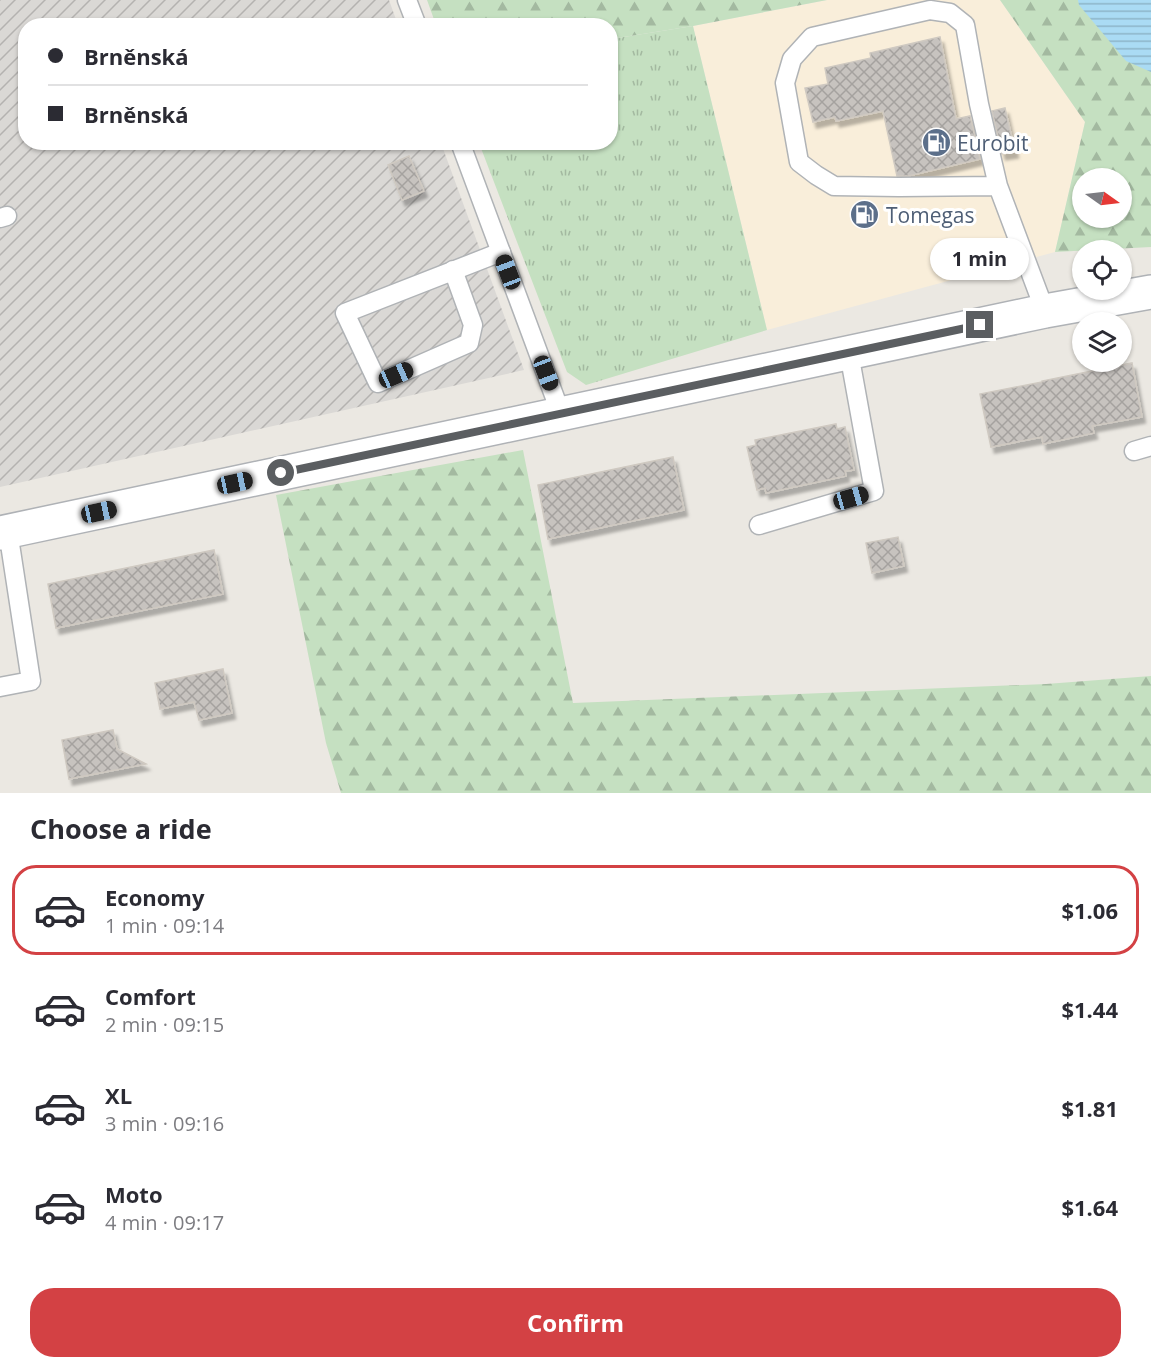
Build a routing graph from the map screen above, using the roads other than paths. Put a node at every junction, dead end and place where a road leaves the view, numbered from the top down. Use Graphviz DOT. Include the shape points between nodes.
graph roads {
  1 [pos="407,0"];
  2 [pos="414,18"];
  3 [pos="463,150"];
  4 [pos="998,186"];
  5 [pos="501,252"];
  6 [pos="453,270"];
  7 [pos="1151,292"];
  8 [pos="1045,311"];
  9 [pos="849,353"];
  10 [pos="561,414"];
  11 [pos="759,525"];
  12 [pos="4,532"];
  13 [pos="0,687"];
  1 -- 2 [label="lane"];
  3 -- 5 [label="lane"];
  4 -- 4 [label="lane" via="965,25 950,13 930,10 812,37 792,60 785,83 799,162 816,175 834,186"];
  4 -- 8 [label="lane"];
  5 -- 6 [label="lane"];
  5 -- 10 [label="lane"];
  6 -- 6 [label="lane" via="345,313 378,383 469,343 473,325"];
  7 -- 8 [label="main road"];
  8 -- 9 [label="main road"];
  9 -- 10 [label="main road"];
  9 -- 11 [label="lane" via="874,491"];
  10 -- 12 [label="main road"];
  12 -- 13 [label="lane" via="31,681"];
}
